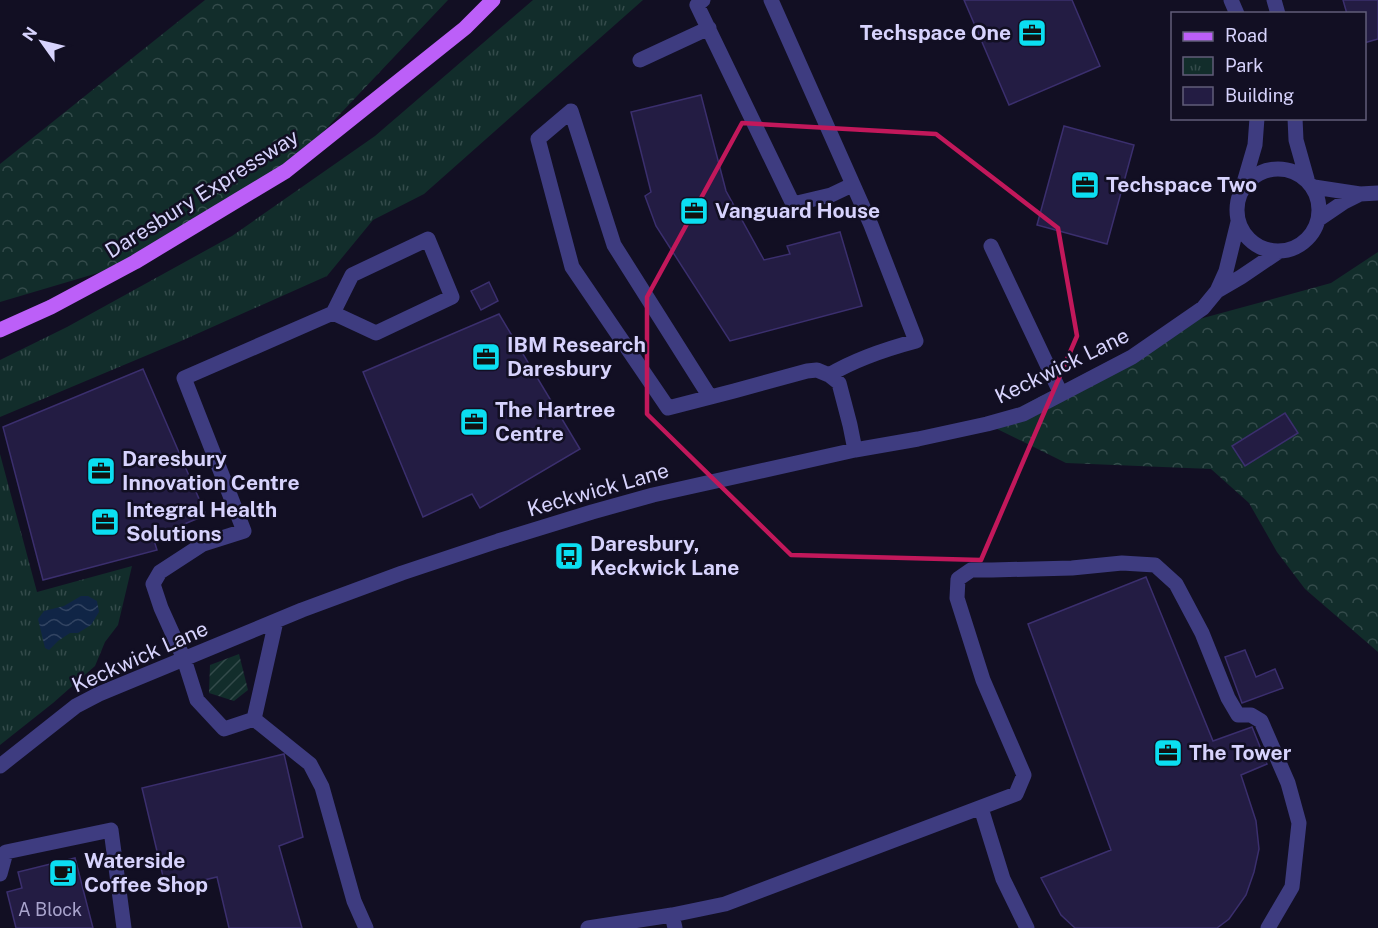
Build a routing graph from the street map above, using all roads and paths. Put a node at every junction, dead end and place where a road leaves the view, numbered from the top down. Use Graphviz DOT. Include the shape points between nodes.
graph roads {
  1 [pos="493,0"];
  2 [pos="703,0"];
  3 [pos="771,0"];
  4 [pos="708,28"];
  5 [pos="640,60"];
  6 [pos="1257,120"];
  7 [pos="1295,120"];
  8 [pos="1310,183"];
  9 [pos="852,185"];
  10 [pos="1378,193"];
  11 [pos="1359,194"];
  12 [pos="1237,204"];
  13 [pos="1319,219"];
  14 [pos="1238,222"];
  15 [pos="991,246"];
  16 [pos="1278,252"];
  17 [pos="1216,291"];
  18 [pos="333,313"];
  19 [pos="0,330"];
  20 [pos="829,375"];
  21 [pos="1061,394"];
  22 [pos="710,397"];
  23 [pos="855,450"];
  24 [pos="276,621"];
  25 [pos="184,659"];
  26 [pos="254,719"];
  27 [pos="0,766"];
  28 [pos="981,808"];
  29 [pos="0,874"];
  30 [pos="674,921"];
  31 [pos="124,928"];
  32 [pos="366,928"];
  33 [pos="588,928"];
  34 [pos="1027,928"];
  35 [pos="1268,928"];
  1 -- 19 [label="main road, Daresbury Expressway" via="465,28 286,171 135,262"];
  2 -- 4 [label="street" via="697,5"];
  3 -- 9 [label="street"];
  4 -- 5 [label="street"];
  4 -- 9 [label="street" via="792,204 831,195"];
  6 -- 12 [label="street" via="1255,145"];
  7 -- 8 [label="street" via="1296,140"];
  8 -- 11 [label="street"];
  8 -- 12 [label="street" via="1296,172 1271,169 1249,181"];
  8 -- 13 [label="street" via="1320,209"];
  9 -- 20 [label="street" via="916,341 848,363"];
  10 -- 11 [label="street"];
  11 -- 13 [label="street"];
  12 -- 14 [label="street"];
  13 -- 16 [label="street" via="1305,243"];
  14 -- 16 [label="street" via="1253,243"];
  14 -- 17 [label="street, Keckwick Lane" via="1226,271"];
  15 -- 21 [label="street"];
  16 -- 17 [label="street, Keckwick Lane"];
  17 -- 21 [label="street, Keckwick Lane" via="1203,308 1132,357"];
  18 -- 18 [label="street" via="352,275 428,239 452,297 376,333"];
  18 -- 25 [label="street" via="184,378 244,531 203,544 160,572 153,584"];
  20 -- 22 [label="street" via="807,370"];
  20 -- 23 [label="street" via="839,384"];
  21 -- 23 [label="street, Keckwick Lane" via="1023,414 987,424"];
  22 -- 22 [label="street" via="668,408 572,267 538,139 571,111 614,245"];
  23 -- 24 [label="street, Keckwick Lane" via="592,512 402,573"];
  24 -- 25 [label="street, Keckwick Lane"];
  24 -- 26 [label="street"];
  25 -- 26 [label="street" via="197,700 224,729"];
  25 -- 27 [label="street, Keckwick Lane" via="76,706"];
  26 -- 32 [label="street" via="310,764 322,787 354,901"];
  28 -- 30 [label="street"];
  28 -- 34 [label="street" via="1003,879"];
  28 -- 35 [label="street" via="1016,795 1024,775 983,680 957,598 958,579 971,570 1155,565 1176,584 1238,715 1251,715 1261,721 1288,783 1299,823 1292,887"];
  29 -- 31 [label="street" via="6,852 111,830"];
  30 -- 33 [label="street"];
}
